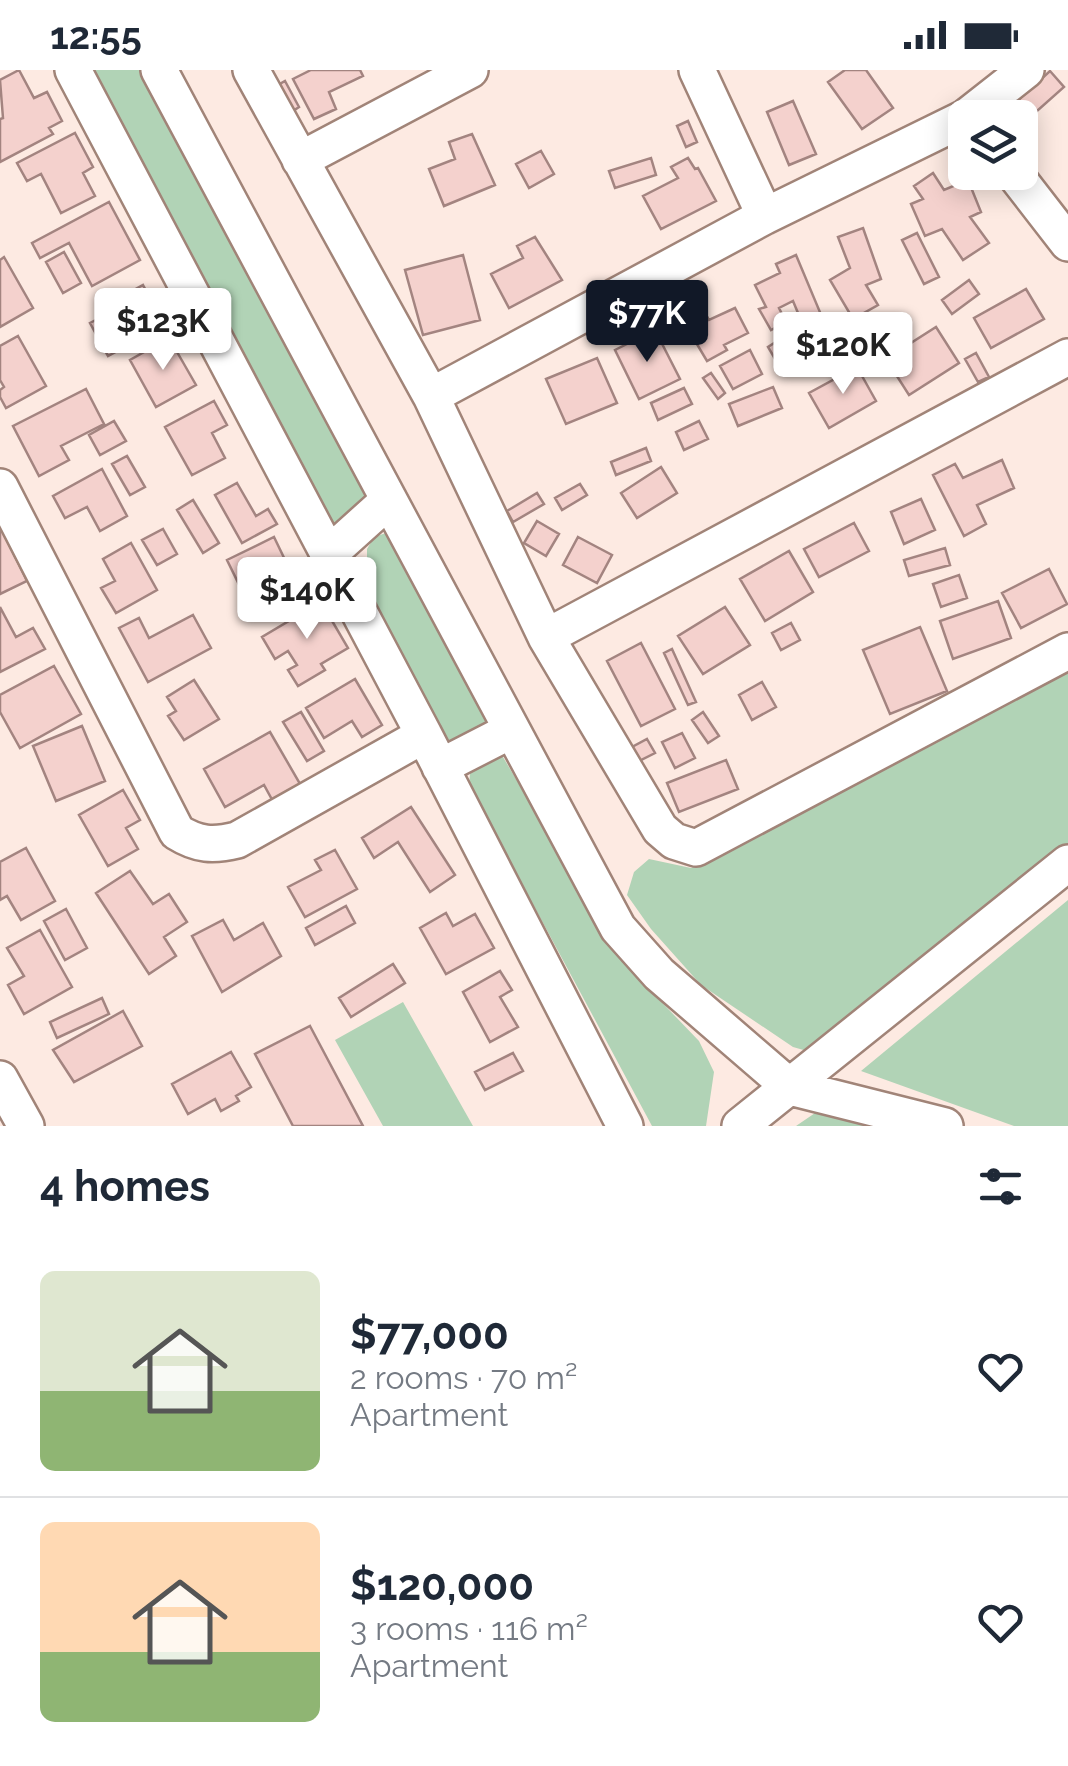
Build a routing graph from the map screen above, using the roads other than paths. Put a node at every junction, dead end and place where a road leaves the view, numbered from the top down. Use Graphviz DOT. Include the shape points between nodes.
graph roads {
  1 [pos="73,70"];
  2 [pos="159,70"];
  3 [pos="251,70"];
  4 [pos="470,70"];
  5 [pos="697,70"];
  6 [pos="1026,70"];
  7 [pos="988,100"];
  8 [pos="948,126"];
  9 [pos="300,160"];
  10 [pos="1027,190"];
  11 [pos="765,216"];
  12 [pos="1068,243"];
  13 [pos="1068,357"];
  14 [pos="430,396"];
  15 [pos="0,488"];
  16 [pos="389,500"];
  17 [pos="329,554"];
  18 [pos="546,637"];
  19 [pos="1068,651"];
  20 [pos="512,730"];
  21 [pos="424,735"];
  22 [pos="440,767"];
  23 [pos="1068,863"];
  24 [pos="0,1079"];
  25 [pos="790,1087"];
  26 [pos="26,1126"];
  27 [pos="624,1126"];
  28 [pos="740,1126"];
  29 [pos="946,1126"];
  1 -- 17 [label="street"];
  2 -- 16 [label="street"];
  3 -- 9 [label="street"];
  4 -- 9 [label="street"];
  5 -- 11 [label="street"];
  6 -- 7 [label="street"];
  8 -- 11 [label="street"];
  9 -- 14 [label="street"];
  10 -- 12 [label="street"];
  11 -- 14 [label="street"];
  13 -- 18 [label="street"];
  14 -- 18 [label="street"];
  15 -- 21 [label="street" via="177,832 196,844 237,840"];
  16 -- 17 [label="street"];
  16 -- 20 [label="street"];
  17 -- 21 [label="street"];
  18 -- 19 [label="street" via="660,829 696,848"];
  20 -- 22 [label="street"];
  20 -- 25 [label="street" via="618,928 659,974"];
  21 -- 22 [label="street"];
  22 -- 27 [label="street"];
  23 -- 25 [label="street"];
  24 -- 26 [label="street"];
  25 -- 28 [label="street"];
  25 -- 29 [label="street"];
}
